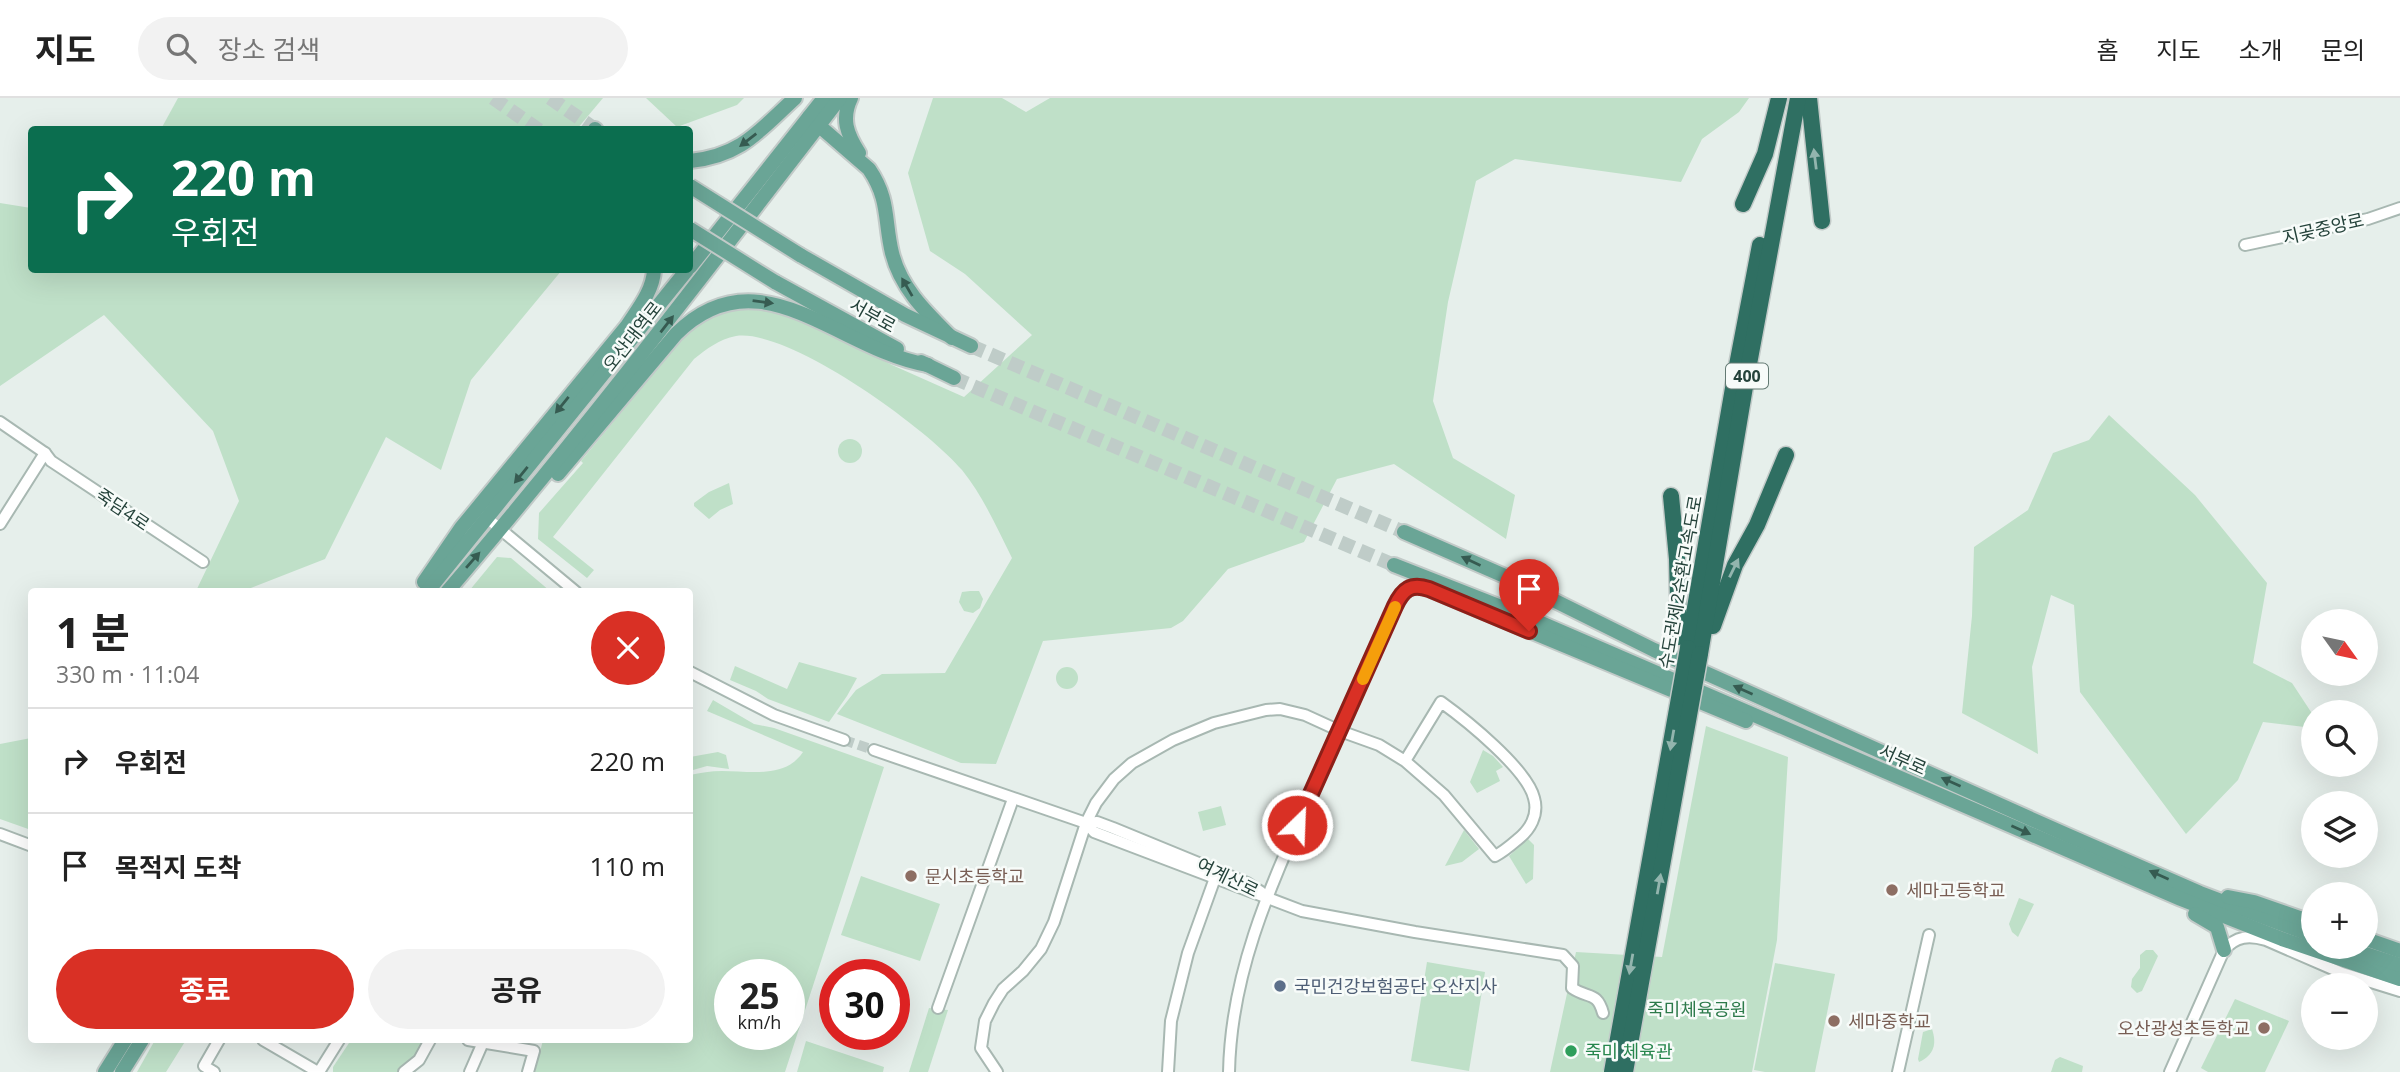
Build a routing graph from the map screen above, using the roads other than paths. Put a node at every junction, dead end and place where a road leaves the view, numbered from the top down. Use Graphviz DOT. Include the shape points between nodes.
graph roads {
  1 [pos="795,98"];
  2 [pos="824,98"];
  3 [pos="840,98"];
  4 [pos="851,98"];
  5 [pos="1779,98"];
  6 [pos="1787,98"];
  7 [pos="1798,98"];
  8 [pos="1809,98"];
  9 [pos="814,121"];
  10 [pos="693,161"];
  11 [pos="869,169"];
  12 [pos="693,188"];
  13 [pos="1743,204"];
  14 [pos="2400,208"];
  15 [pos="1822,221"];
  16 [pos="693,231"];
  17 [pos="2245,245"];
  18 [pos="693,262"];
  19 [pos="654,273"];
  20 [pos="684,273"];
  21 [pos="952,338"];
  22 [pos="971,346"];
  23 [pos="928,365"];
  24 [pos="954,378"];
  25 [pos="0,422"];
  26 [pos="45,453"];
  27 [pos="1786,455"];
  28 [pos="1671,496"];
  29 [pos="515,512"];
  30 [pos="487,518"];
  31 [pos="0,524"];
  32 [pos="501,530"];
  33 [pos="1404,532"];
  34 [pos="203,562"];
  35 [pos="1394,565"];
  36 [pos="421,588"];
  37 [pos="430,588"];
  38 [pos="450,588"];
  39 [pos="571,588"];
  40 [pos="1395,606"];
  41 [pos="1689,647"];
  42 [pos="693,674"];
  43 [pos="1340,731"];
  44 [pos="844,740"];
  45 [pos="874,750"];
  46 [pos="1405,761"];
  47 [pos="1936,794"];
  48 [pos="1013,799"];
  49 [pos="1086,823"];
  50 [pos="0,834"];
  51 [pos="28,844"];
  52 [pos="2122,875"];
  53 [pos="1215,878"];
  54 [pos="2200,893"];
  55 [pos="1266,896"];
  56 [pos="2194,914"];
  57 [pos="2301,918"];
  58 [pos="2301,931"];
  59 [pos="1928,935"];
  60 [pos="2256,937"];
  61 [pos="2378,943"];
  62 [pos="2224,950"];
  63 [pos="2400,951"];
  64 [pos="2378,958"];
  65 [pos="2400,965"];
  66 [pos="2400,979"];
  67 [pos="2400,991"];
  68 [pos="938,1008"];
  69 [pos="1603,1013"];
  70 [pos="123,1043"];
  71 [pos="140,1043"];
  72 [pos="217,1043"];
  73 [pos="274,1043"];
  74 [pos="337,1043"];
  75 [pos="428,1043"];
  76 [pos="482,1043"];
  77 [pos="493,1043"];
  78 [pos="105,1072"];
  79 [pos="122,1072"];
  80 [pos="214,1072"];
  81 [pos="319,1072"];
  82 [pos="404,1072"];
  83 [pos="470,1072"];
  84 [pos="528,1072"];
  85 [pos="997,1072"];
  86 [pos="1168,1072"];
  87 [pos="1229,1072"];
  88 [pos="1612,1072"];
  89 [pos="1625,1072"];
  90 [pos="1898,1072"];
  91 [pos="2170,1072"];
  1 -- 10 [label="main road, one-way" via="737,149"];
  2 -- 9 [label="main road, 오산대역로"];
  3 -- 9 [label="main road, 오산대역로"];
  4 -- 11 [label="main road" via="846,130"];
  5 -- 13 [label="highway" via="1765,154"];
  6 -- 41 [label="highway, 수도권제2순환고속도로 / 400"];
  7 -- 41 [label="highway, 수도권제2순환고속도로 / 400" via="1747,375"];
  15 -- 8 [label="highway, one-way"];
  9 -- 11 [label="main road"];
  9 -- 18 [label="main road, 오산대역로"];
  29 -- 9 [label="main road, 오산대역로, one-way" via="651,344"];
  21 -- 11 [label="main road, one-way" via="913,298 897,269 883,194"];
  12 -- 21 [label="main road, 서부로, bridge" via="800,255"];
  14 -- 17 [label="street, 지곶중앙로"];
  16 -- 23 [label="main road, 서부로, bridge" via="775,282"];
  19 -- 36 [label="main road, one-way" via="644,301 627,326 461,528"];
  20 -- 30 [label="main road, 오산대역로, one-way"];
  21 -- 22 [label="main road, 서부로"];
  23 -- 24 [label="main road, 서부로"];
  29 -- 23 [label="main road, one-way" via="550,483 676,334 697,316 722,304 750,300 783,306 893,357"];
  25 -- 26 [label="street, 죽담4로"];
  26 -- 31 [label="street"];
  26 -- 34 [label="street, 죽담4로"];
  41 -- 27 [label="highway, one-way" via="1715,621 1735,565 1769,500"];
  28 -- 41 [label="highway"];
  29 -- 32 [label="main road, 오산대역로"];
  30 -- 32 [label="street"];
  30 -- 37 [label="main road, 오산대역로"];
  38 -- 32 [label="main road, 오산대역로, one-way"];
  32 -- 39 [label="street"];
  54 -- 33 [label="main road, 서부로, one-way" via="1654,650"];
  35 -- 47 [label="main road, 서부로" via="1534,620"];
  40 -- 43 [label="street"];
  40 -- 47 [label="main road" via="1411,586 1429,589 1880,777"];
  41 -- 88 [label="highway, 400, one-way, bridge"];
  89 -- 41 [label="highway, 수도권제2순환고속도로 / 400, one-way, bridge"];
  42 -- 44 [label="street" via="775,715"];
  43 -- 46 [label="street" via="1379,745"];
  43 -- 49 [label="street" via="1280,709 1214,723 1132,763 1114,779"];
  43 -- 55 [label="street"];
  45 -- 48 [label="street, 여계산로"];
  46 -- 46 [label="street" via="1444,795 1495,856 1530,827 1536,808 1530,788 1494,747 1441,702"];
  47 -- 52 [label="main road, 서부로, one-way"];
  48 -- 49 [label="street, 여계산로"];
  48 -- 68 [label="street"];
  49 -- 53 [label="street, 여계산로" via="1094,832"];
  49 -- 55 [label="street, 여계산로" via="1097,822 1146,841 1247,883"];
  49 -- 85 [label="street" via="1041,948 1003,989 985,1021 981,1048"];
  50 -- 51 [label="street"];
  52 -- 56 [label="main road"];
  52 -- 66 [label="main road, 서부로" via="2282,939"];
  53 -- 55 [label="street, 여계산로"];
  53 -- 86 [label="street" via="1188,953 1171,1021"];
  54 -- 57 [label="main road" via="2254,902"];
  54 -- 58 [label="main road, 서부로"];
  55 -- 69 [label="street" via="1302,911 1563,955 1573,966 1572,988 1594,996"];
  55 -- 87 [label="street" via="1237,993"];
  56 -- 60 [label="main road"];
  56 -- 62 [label="main road" via="2217,927"];
  59 -- 90 [label="street"];
  60 -- 62 [label="street" via="2237,939"];
  60 -- 67 [label="street" via="2342,973"];
  61 -- 63 [label="main road"];
  62 -- 91 [label="street"];
  64 -- 65 [label="main road"];
  70 -- 78 [label="main road"];
  71 -- 79 [label="main road"];
  72 -- 80 [label="street" via="204,1066"];
  73 -- 81 [label="street"];
  74 -- 81 [label="street"];
  75 -- 82 [label="street" via="419,1060"];
  76 -- 83 [label="street"];
  77 -- 84 [label="street" via="534,1051"];
}
